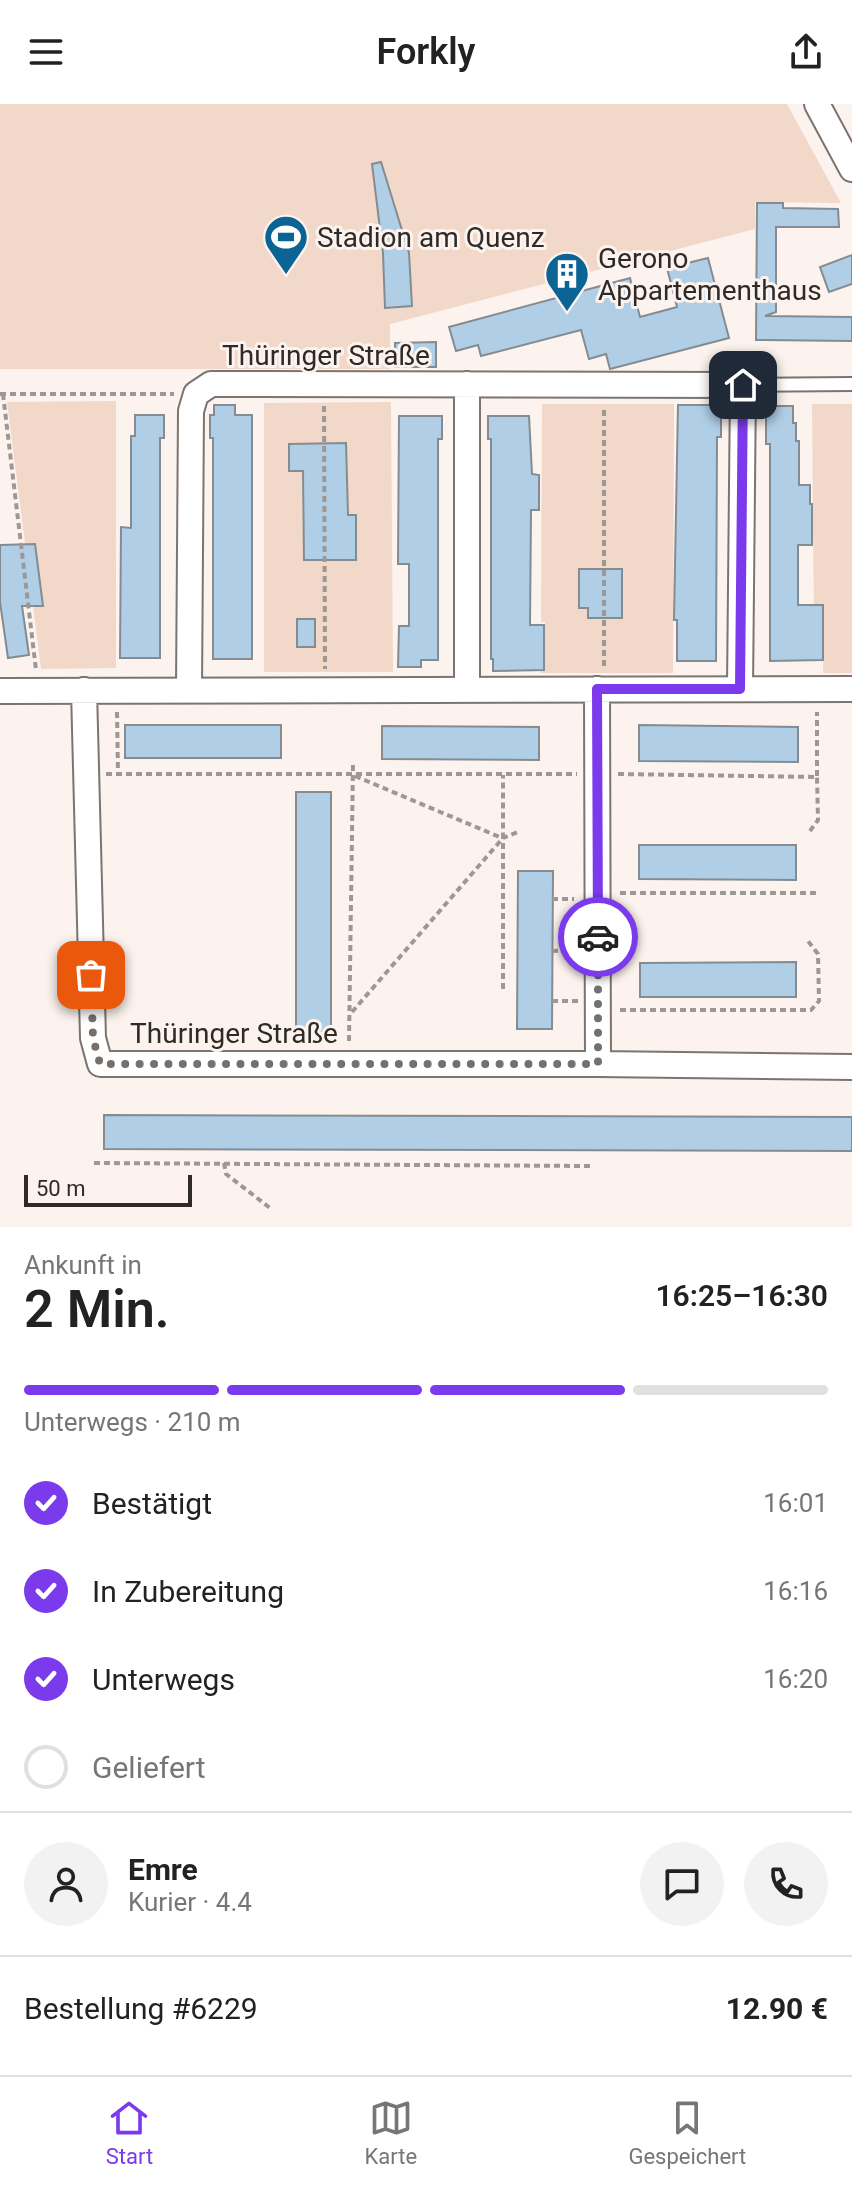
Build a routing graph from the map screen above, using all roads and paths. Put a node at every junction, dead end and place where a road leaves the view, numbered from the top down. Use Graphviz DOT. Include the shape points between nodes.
graph roads {
  1 [pos="817,104"];
  2 [pos="852,169"];
  3 [pos="324,383"];
  4 [pos="467,384"];
  5 [pos="604,384"];
  6 [pos="852,384"];
  7 [pos="743,385"];
  8 [pos="2,394"];
  9 [pos="196,394"];
  10 [pos="325,689"];
  11 [pos="467,689"];
  12 [pos="601,689"];
  13 [pos="740,689"];
  14 [pos="817,689"];
  15 [pos="852,689"];
  16 [pos="84,690"];
  17 [pos="117,690"];
  18 [pos="189,690"];
  19 [pos="0,691"];
  20 [pos="39,691"];
  21 [pos="353,764"];
  22 [pos="88,773"];
  23 [pos="118,774"];
  24 [pos="597,774"];
  25 [pos="353,775"];
  26 [pos="503,775"];
  27 [pos="817,777"];
  28 [pos="810,831"];
  29 [pos="518,832"];
  30 [pos="503,838"];
  31 [pos="598,893"];
  32 [pos="817,893"];
  33 [pos="808,941"];
  34 [pos="503,989"];
  35 [pos="598,1010"];
  36 [pos="351,1013"];
  37 [pos="348,1063"];
  38 [pos="598,1064"];
  39 [pos="852,1067"];
  40 [pos="94,1163"];
  41 [pos="224,1163"];
  42 [pos="590,1166"];
  43 [pos="270,1208"];
  1 -- 2 [label="street"];
  3 -- 4 [label="street, Thüringer Straße"];
  3 -- 9 [label="street, Thüringer Straße" via="211,384"];
  3 -- 10 [label="path"];
  4 -- 5 [label="street, Thüringer Straße"];
  4 -- 11 [label="street, Thüringer Straße"];
  5 -- 7 [label="street, Thüringer Straße"];
  5 -- 12 [label="path"];
  6 -- 7 [label="lane, Thüringer Straße"];
  7 -- 13 [label="street"];
  8 -- 9 [label="path"];
  8 -- 20 [label="path"];
  9 -- 18 [label="street, Thüringer Straße" via="191,411"];
  10 -- 11 [label="street"];
  10 -- 18 [label="street"];
  11 -- 12 [label="street"];
  12 -- 13 [label="street"];
  12 -- 24 [label="street"];
  13 -- 14 [label="street"];
  14 -- 15 [label="street"];
  14 -- 27 [label="path"];
  16 -- 17 [label="street"];
  16 -- 20 [label="street"];
  16 -- 22 [label="street, Thüringer Straße"];
  17 -- 18 [label="street"];
  17 -- 23 [label="path"];
  19 -- 20 [label="street"];
  21 -- 25 [label="path"];
  22 -- 23 [label="path"];
  22 -- 37 [label="street, Thüringer Straße" via="93,1038 100,1064"];
  23 -- 25 [label="path"];
  24 -- 26 [label="path"];
  24 -- 27 [label="path"];
  24 -- 31 [label="street"];
  25 -- 26 [label="path"];
  25 -- 30 [label="path"];
  25 -- 36 [label="path"];
  26 -- 30 [label="path"];
  27 -- 28 [label="path" via="818,820"];
  29 -- 30 [label="path"];
  30 -- 34 [label="path"];
  30 -- 36 [label="path"];
  31 -- 32 [label="path"];
  31 -- 35 [label="street"];
  33 -- 35 [label="path" via="818,954 819,1001 811,1010"];
  35 -- 38 [label="street"];
  36 -- 37 [label="path"];
  37 -- 38 [label="street, Thüringer Straße"];
  38 -- 39 [label="street, Thüringer Straße"];
  40 -- 41 [label="path"];
  41 -- 42 [label="path"];
  41 -- 43 [label="path" via="226,1174"];
}
